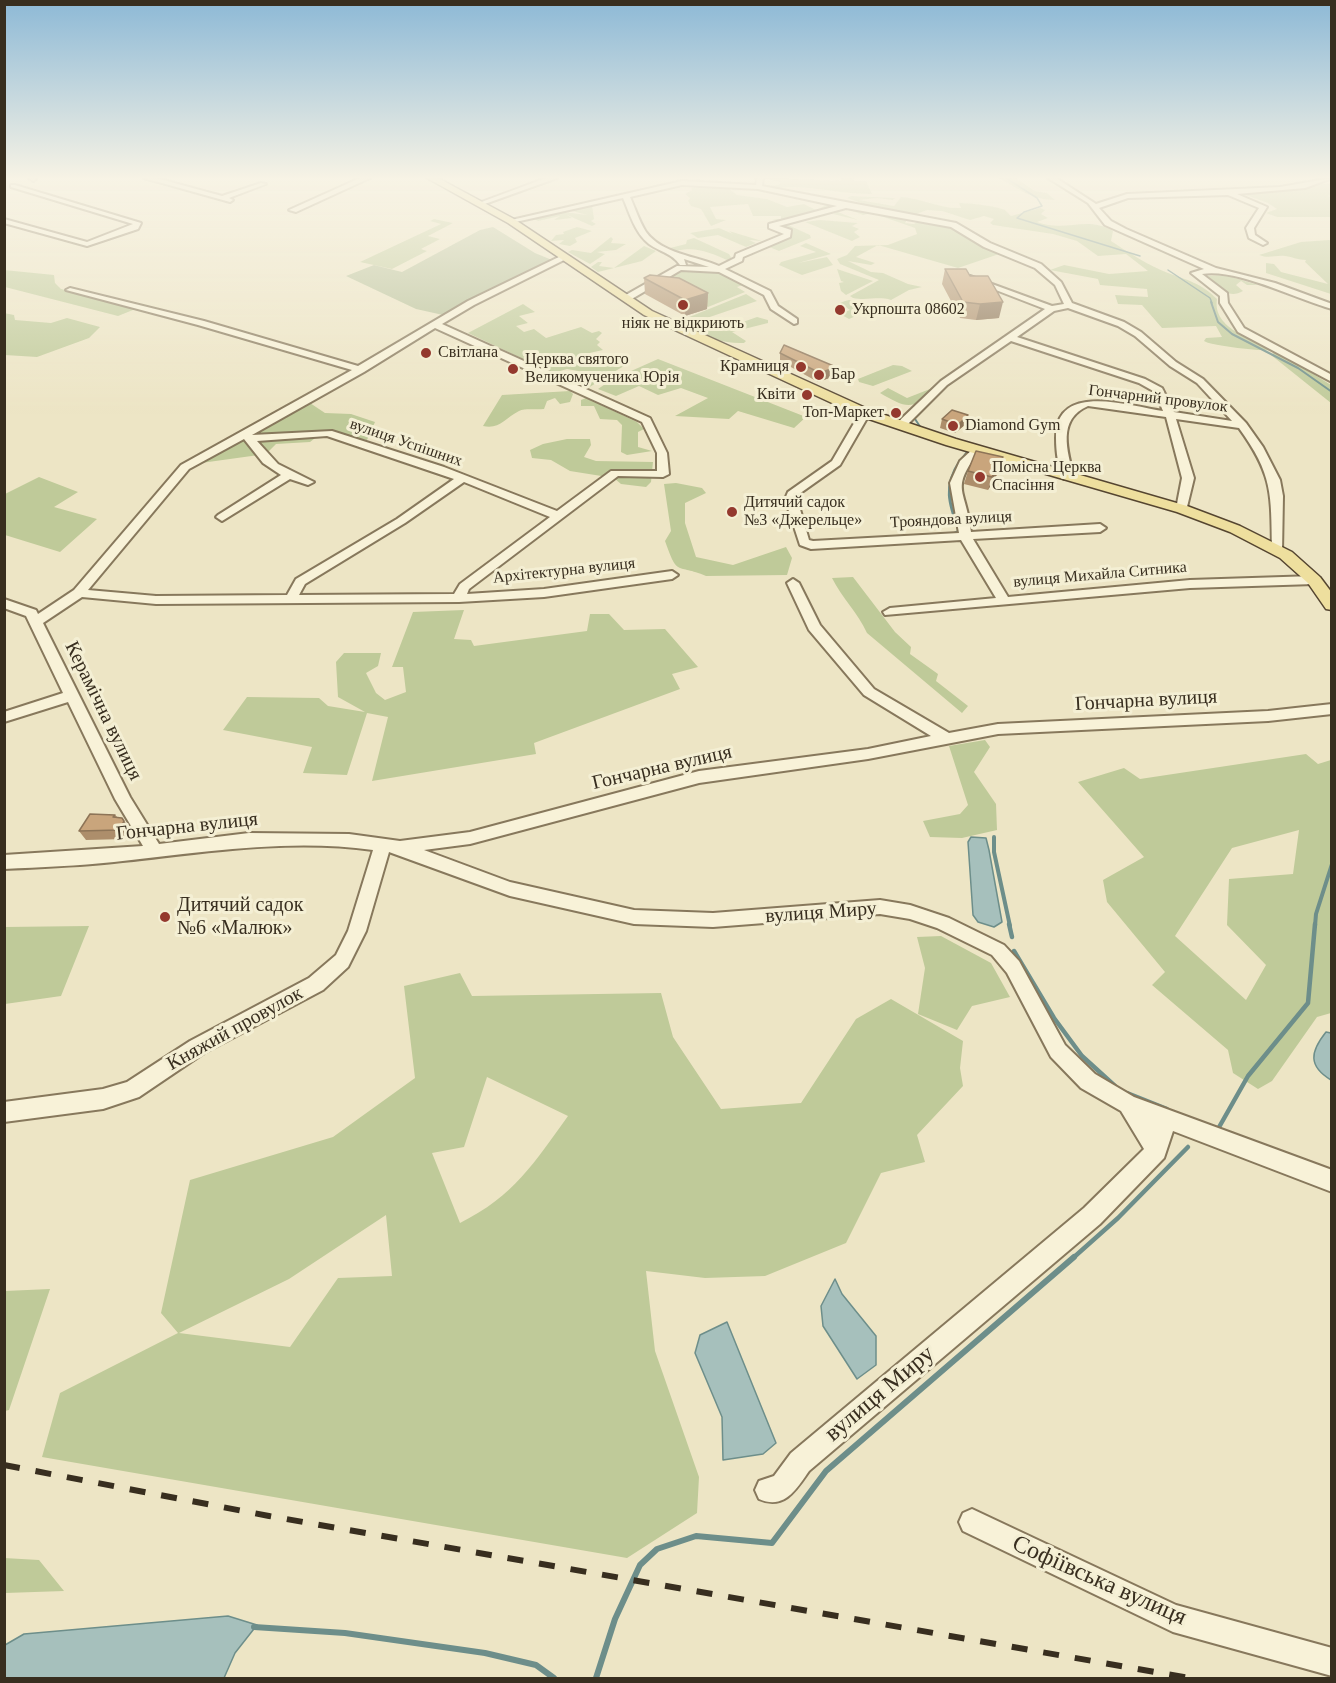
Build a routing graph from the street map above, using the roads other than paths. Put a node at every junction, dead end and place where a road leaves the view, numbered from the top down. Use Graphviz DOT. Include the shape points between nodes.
graph roads {
  1 [pos="566,256"];
  2 [pos="565,257"];
  3 [pos="680,257"];
  4 [pos="685,257"];
  5 [pos="739,257"];
  6 [pos="1015,257"];
  7 [pos="1184,257"];
  8 [pos="685,266"];
  9 [pos="717,270"];
  10 [pos="1214,270"];
  11 [pos="968,276"];
  12 [pos="70,290"];
  13 [pos="627,298"];
  14 [pos="1069,305"];
  15 [pos="1332,307"];
  16 [pos="1051,309"];
  17 [pos="794,321"];
  18 [pos="436,325"];
  19 [pos="1009,337"];
  20 [pos="361,370"];
  21 [pos="1332,379"];
  22 [pos="865,413"];
  23 [pos="1170,414"];
  24 [pos="901,425"];
  25 [pos="1242,425"];
  26 [pos="246,436"];
  27 [pos="975,450"];
  28 [pos="288,475"];
  29 [pos="1068,477"];
  30 [pos="461,479"];
  31 [pos="308,482"];
  32 [pos="1182,509"];
  33 [pos="556,515"];
  34 [pos="222,517"];
  35 [pos="1100,528"];
  36 [pos="965,537"];
  37 [pos="1278,549"];
  38 [pos="672,575"];
  39 [pos="1314,580"];
  40 [pos="793,583"];
  41 [pos="79,593"];
  42 [pos="292,597"];
  43 [pos="459,598"];
  44 [pos="1005,602"];
  45 [pos="4,603"];
  46 [pos="1332,605"];
  47 [pos="890,612"];
  48 [pos="36,622"];
  49 [pos="73,695"];
  50 [pos="1332,709"];
  51 [pos="4,717"];
  52 [pos="947,739"];
  53 [pos="391,847"];
  54 [pos="155,851"];
  55 [pos="4,862"];
  56 [pos="1128,1104"];
  57 [pos="4,1112"];
  58 [pos="1166,1118"];
  59 [pos="1157,1151"];
  60 [pos="1332,1181"];
  61 [pos="768,1490"];
  62 [pos="972,1522"];
  63 [pos="1332,1662"];
  1 -- 13 [label="main road"];
  2 -- 18 [label="street" via="471,303"];
  3 -- 8 [label="street"];
  4 -- 9 [label="street"];
  5 -- 9 [label="street"];
  6 -- 14 [label="street" via="1038,266 1058,284"];
  7 -- 10 [label="street"];
  8 -- 9 [label="street"];
  8 -- 13 [label="street"];
  9 -- 17 [label="street" via="767,293 774,307"];
  10 -- 15 [label="street" via="1272,285"];
  10 -- 21 [label="street" via="1195,273 1224,295 1224,303 1241,330"];
  11 -- 16 [label="street"];
  12 -- 20 [label="street"];
  13 -- 22 [label="main road" via="683,330"];
  14 -- 16 [label="street"];
  14 -- 25 [label="street" via="1138,334 1200,381"];
  16 -- 19 [label="street"];
  18 -- 20 [label="street"];
  18 -- 33 [label="street, Архітектурна вулиця" via="646,420 662,453 663,474 615,473"];
  19 -- 23 [label="street" via="1152,386 1159,390"];
  19 -- 24 [label="street" via="944,383"];
  20 -- 26 [label="street"];
  22 -- 24 [label="main road"];
  22 -- 36 [label="street, Трояндова вулиця" via="836,463 794,492 791,499 804,542 811,545"];
  23 -- 25 [label="street, Гончарний провулок"];
  23 -- 29 [label="street, Гончарний провулок" via="1087,403 1076,406 1067,415 1059,440"];
  23 -- 32 [label="street" via="1188,478"];
  24 -- 27 [label="main road"];
  25 -- 37 [label="street" via="1274,480"];
  26 -- 28 [label="street" via="257,453"];
  26 -- 30 [label="street, вулиця Успішних" via="328,433"];
  26 -- 41 [label="street" via="184,466"];
  27 -- 29 [label="main road"];
  27 -- 36 [label="street" via="955,479 953,490"];
  28 -- 31 [label="street"];
  28 -- 34 [label="street"];
  29 -- 32 [label="main road"];
  30 -- 33 [label="street, вулиця Успішних"];
  30 -- 42 [label="street" via="401,521 300,582"];
  32 -- 37 [label="main road"];
  33 -- 43 [label="street, Архітектурна вулиця" via="464,587"];
  35 -- 36 [label="street, Трояндова вулиця"];
  36 -- 44 [label="street"];
  37 -- 39 [label="main road"];
  38 -- 43 [label="street, Архітектурна вулиця" via="544,593"];
  39 -- 44 [label="street, вулиця Михайла Ситника" via="1190,584"];
  39 -- 46 [label="main road"];
  40 -- 52 [label="street" via="814,627 869,692"];
  41 -- 42 [label="street, Архітектурна вулиця" via="156,600"];
  41 -- 48 [label="street"];
  42 -- 43 [label="street, Архітектурна вулиця"];
  44 -- 47 [label="street, вулиця Михайла Ситника"];
  45 -- 48 [label="street, Керамічна вулиця" via="31,613"];
  48 -- 49 [label="street, Керамічна вулиця"];
  49 -- 51 [label="street"];
  49 -- 54 [label="street, Керамічна вулиця" via="123,799"];
  50 -- 52 [label="street, Гончарна вулиця" via="1268,716 998,729"];
  52 -- 53 [label="street, Гончарна вулиця" via="699,777 470,838"];
  53 -- 54 [label="street, Гончарна вулиця" via="349,840 249,839"];
  53 -- 56 [label="street, вулиця Миру" via="510,889 634,917 713,920 880,907 943,923 998,950 1013,967 1058,1051 1088,1081"];
  53 -- 57 [label="street, Княжий провулок" via="342,961 316,984 197,1047 132,1090 103,1099"];
  54 -- 55 [label="street, Гончарна вулиця"];
  56 -- 58 [label="street, вулиця Миру"];
  56 -- 59 [label="street"];
  58 -- 59 [label="street, вулиця Миру"];
  58 -- 60 [label="street, вулиця Миру"];
  59 -- 61 [label="street, вулиця Миру" via="1092,1216 800,1462 781,1488"];
  62 -- 63 [label="street, Софіївська вулиця" via="1173,1618"];
}
